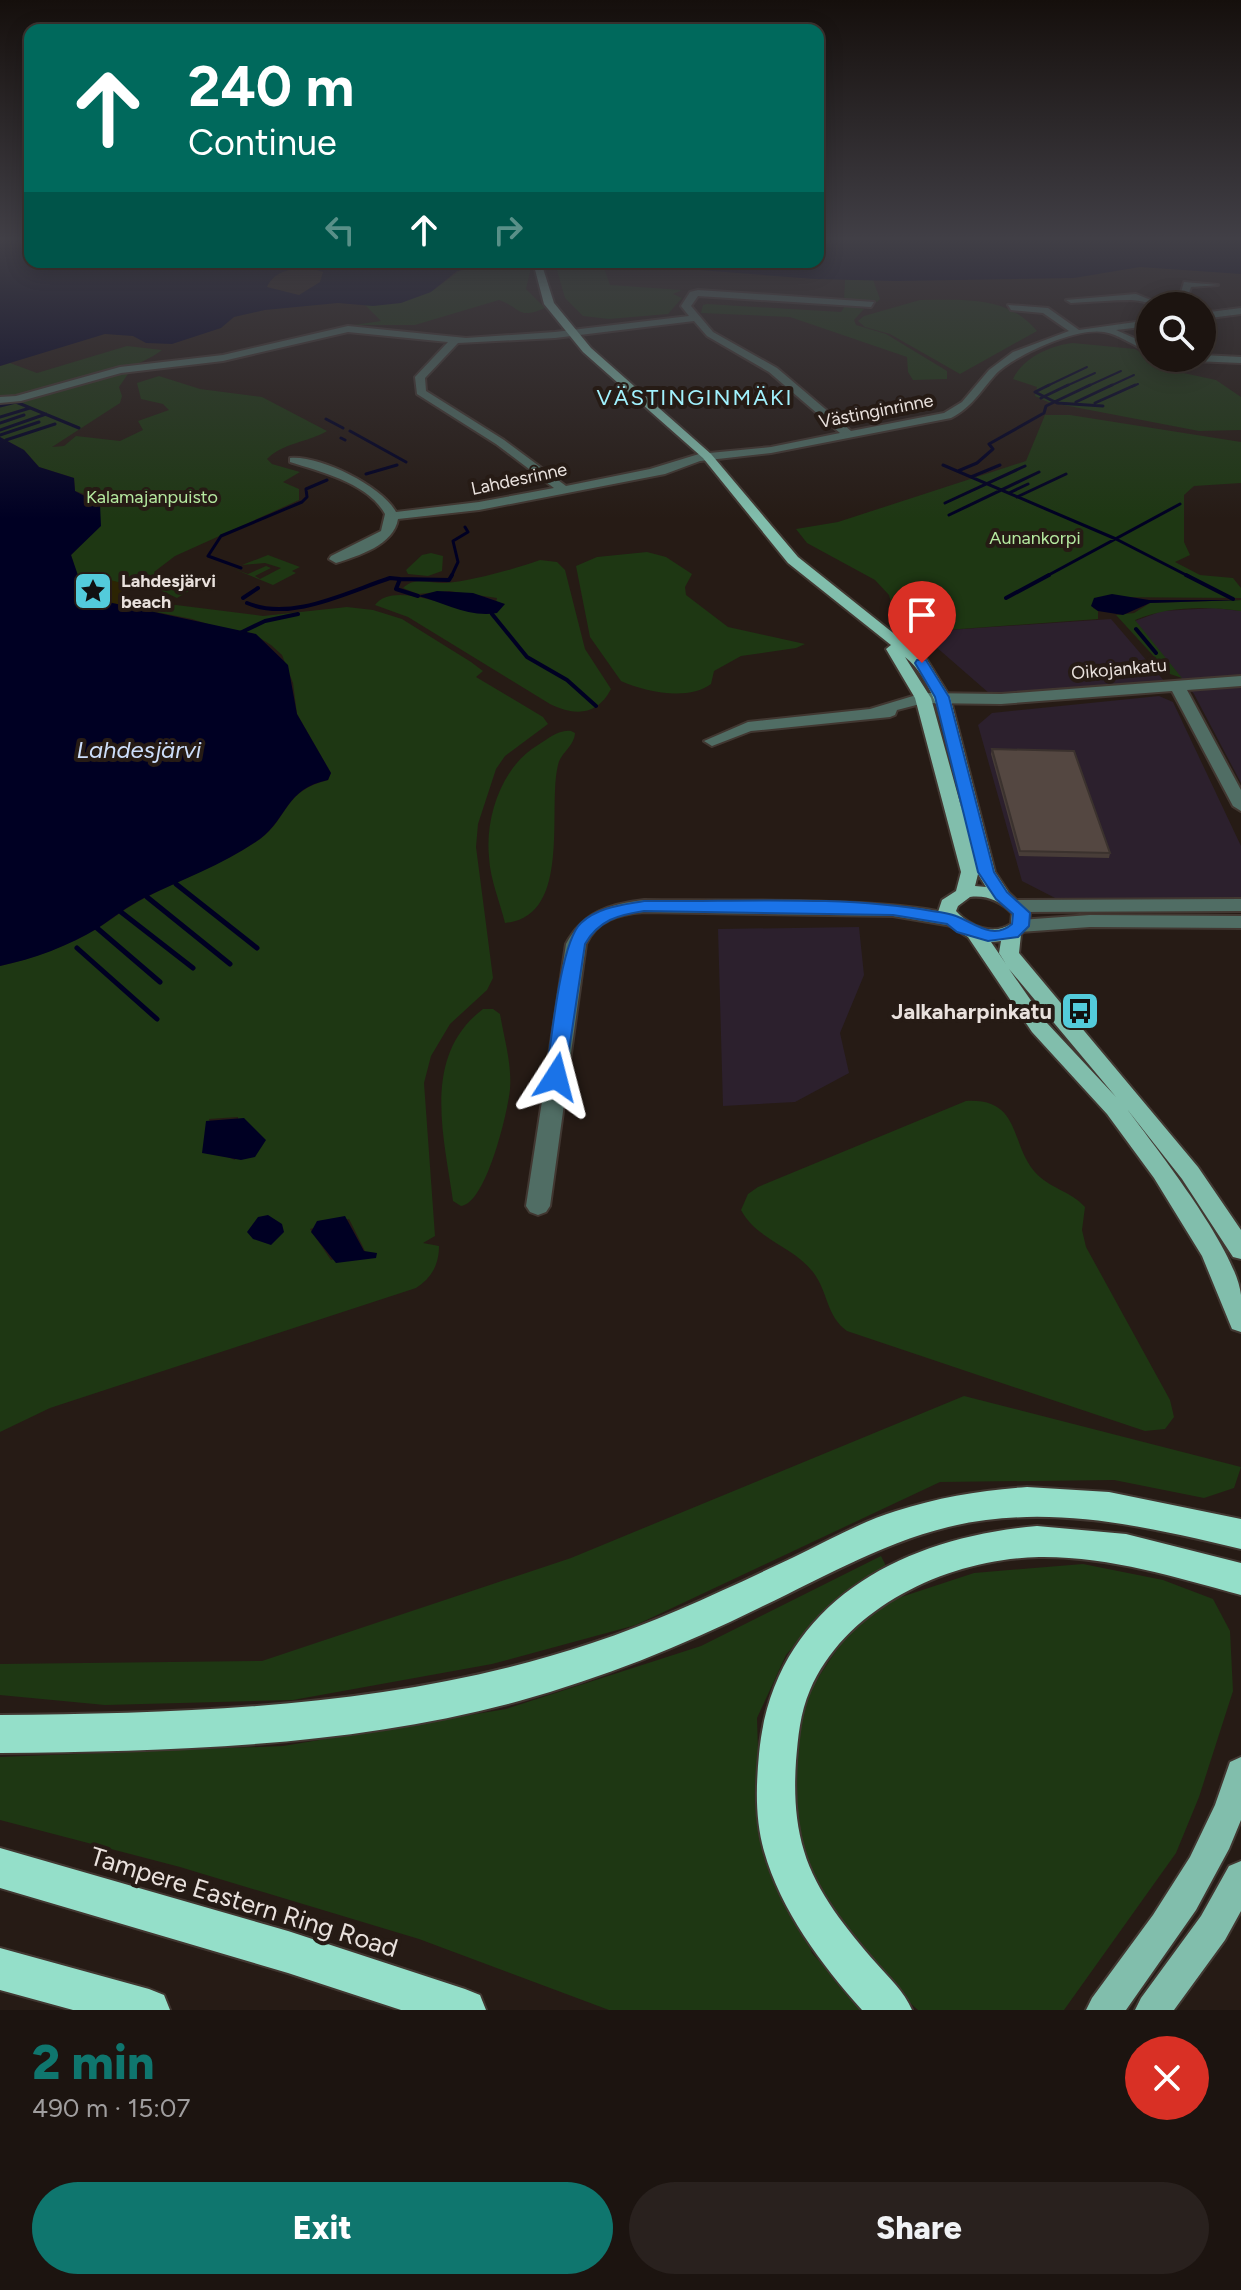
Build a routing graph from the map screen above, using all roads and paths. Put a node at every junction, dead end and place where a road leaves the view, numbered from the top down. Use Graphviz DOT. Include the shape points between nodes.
graph roads {
  1 [pos="340,331"];
  2 [pos="366,331"];
  3 [pos="580,331"];
  4 [pos="707,331"];
  5 [pos="1075,331"];
  6 [pos="1093,331"];
  7 [pos="1110,331"];
  8 [pos="571,332"];
  9 [pos="1078,333"];
  10 [pos="455,340"];
  11 [pos="1136,343"];
  12 [pos="1216,359"];
  13 [pos="1241,360"];
  14 [pos="0,400"];
  15 [pos="849,435"];
  16 [pos="294,460"];
  17 [pos="711,460"];
  18 [pos="563,489"];
  19 [pos="390,516"];
  20 [pos="336,559"];
  21 [pos="866,620"];
  22 [pos="1241,681"];
  23 [pos="1176,684"];
  24 [pos="943,702"];
  25 [pos="924,704"];
  26 [pos="712,741"];
  27 [pos="1241,806"];
  28 [pos="1009,900"];
  29 [pos="955,905"];
  30 [pos="1241,905"];
  31 [pos="1241,922"];
  32 [pos="1016,930"];
  33 [pos="975,933"];
  34 [pos="538,1206"];
  35 [pos="1241,1250"];
  36 [pos="1241,1322"];
  37 [pos="1241,1534"];
  38 [pos="1241,1579"];
  39 [pos="0,1734"];
  40 [pos="1241,1773"];
  41 [pos="0,1868"];
  42 [pos="1241,1878"];
  43 [pos="0,1969"];
  44 [pos="149,2010"];
  45 [pos="465,2010"];
  46 [pos="891,2010"];
  47 [pos="1104,2010"];
  48 [pos="1153,2010"];
  1 -- 14 [label="street" via="223,358 120,370"];
  2 -- 10 [label="street"];
  3 -- 8 [label="street"];
  4 -- 15 [label="street" via="777,373"];
  5 -- 9 [label="street"];
  6 -- 9 [label="street, Västinginrinne"];
  7 -- 11 [label="street"];
  8 -- 10 [label="street"];
  8 -- 17 [label="main road"];
  9 -- 15 [label="street, Västinginrinne" via="1007,360 989,376 975,400 959,411"];
  10 -- 18 [label="street" via="420,377 421,392"];
  12 -- 13 [label="street"];
  15 -- 17 [label="street, Västinginrinne"];
  16 -- 19 [label="street" via="360,483"];
  17 -- 18 [label="street, Lahdesrinne"];
  17 -- 21 [label="main road" via="782,549"];
  18 -- 19 [label="street, Lahdesrinne"];
  19 -- 20 [label="street" via="390,528 383,534"];
  21 -- 24 [label="main road" via="922,663"];
  21 -- 25 [label="main road" via="906,665"];
  22 -- 23 [label="street, Oikojankatu"];
  23 -- 24 [label="street, Oikojankatu"];
  23 -- 27 [label="street"];
  24 -- 25 [label="street, Oikojankatu"];
  24 -- 28 [label="main road" via="986,872"];
  25 -- 26 [label="street, Oikojankatu" via="748,727"];
  25 -- 29 [label="main road" via="970,872"];
  28 -- 29 [label="main road"];
  28 -- 30 [label="street"];
  28 -- 32 [label="main road" via="1023,919"];
  29 -- 33 [label="main road"];
  29 -- 34 [label="street" via="893,910 644,906 618,909 591,922 576,944"];
  31 -- 32 [label="street" via="1090,921"];
  32 -- 33 [label="main road"];
  32 -- 35 [label="main road" via="1009,953 1015,963 1066,1029 1162,1132"];
  33 -- 36 [label="main road" via="1039,1027 1115,1109 1162,1172 1213,1253"];
  37 -- 39 [label="highway" via="1099,1503 1054,1499 980,1504 894,1527 630,1647 483,1690 365,1713 232,1727"];
  38 -- 46 [label="highway" via="1114,1548 1041,1541 1010,1544 942,1559 898,1576 830,1626 802,1667 780,1715 776,1816 787,1861 805,1899 838,1950"];
  40 -- 47 [label="main road" via="1219,1837 1195,1882"];
  41 -- 45 [label="highway, Tampere Eastern Ring Road"];
  42 -- 48 [label="main road" via="1213,1928"];
  43 -- 44 [label="highway"];
}
